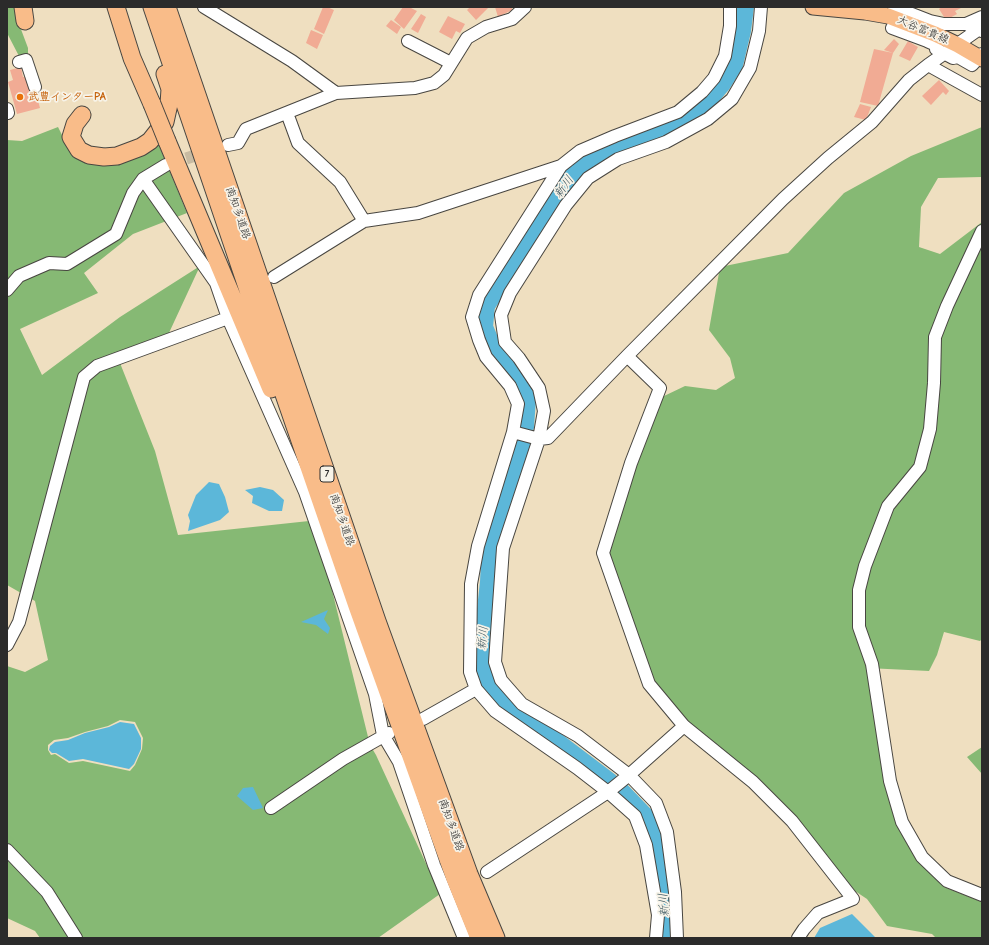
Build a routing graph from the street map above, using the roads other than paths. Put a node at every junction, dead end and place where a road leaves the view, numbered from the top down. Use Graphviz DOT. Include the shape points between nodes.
graph roads {
  1 [pos="116,7"];
  2 [pos="144,7"];
  3 [pos="152,7"];
  4 [pos="167,7"];
  5 [pos="204,7"];
  6 [pos="525,7"];
  7 [pos="730,7"];
  8 [pos="761,7"];
  9 [pos="813,7"];
  10 [pos="891,14"];
  11 [pos="982,17"];
  12 [pos="966,24"];
  13 [pos="981,30"];
  14 [pos="935,33"];
  15 [pos="408,41"];
  16 [pos="958,45"];
  17 [pos="946,54"];
  18 [pos="981,57"];
  19 [pos="19,62"];
  20 [pos="451,64"];
  21 [pos="928,65"];
  22 [pos="35,87"];
  23 [pos="336,93"];
  24 [pos="982,95"];
  25 [pos="287,113"];
  26 [pos="82,115"];
  27 [pos="228,145"];
  28 [pos="166,165"];
  29 [pos="561,166"];
  30 [pos="143,180"];
  31 [pos="364,221"];
  32 [pos="982,231"];
  33 [pos="274,278"];
  34 [pos="7,290"];
  35 [pos="228,318"];
  36 [pos="627,356"];
  37 [pos="513,432"];
  38 [pos="538,439"];
  39 [pos="313,476"];
  40 [pos="7,645"];
  41 [pos="476,688"];
  42 [pos="423,719"];
  43 [pos="684,726"];
  44 [pos="386,734"];
  45 [pos="630,775"];
  46 [pos="608,792"];
  47 [pos="271,808"];
  48 [pos="7,850"];
  49 [pos="487,872"];
  50 [pos="982,895"];
  51 [pos="76,938"];
  52 [pos="464,938"];
  53 [pos="479,938"];
  54 [pos="496,938"];
  55 [pos="656,938"];
  56 [pos="677,938"];
  57 [pos="798,938"];
  1 -- 39 [label="highway, bridge" via="132,58 167,142 305,470"];
  2 -- 26 [label="highway" via="170,89 165,122 150,141 141,147 117,156 104,157 79,150 71,137 75,124"];
  3 -- 39 [label="highway, 南知多道路 / 7"];
  4 -- 54 [label="highway, 南知多道路 / 7" via="377,621 469,874"];
  5 -- 23 [label="street" via="292,61"];
  6 -- 20 [label="street" via="512,19 486,27 468,38"];
  7 -- 29 [label="street" via="725,56 714,78 702,92 678,112 580,151"];
  8 -- 38 [label="street" via="759,31 750,68 732,99 708,119 666,142 618,159 588,178 566,205 510,293 501,315 505,342 540,388 544,410"];
  9 -- 10 [label="main road, 大谷富貴線"];
  10 -- 14 [label="main road, 大谷富貴線"];
  11 -- 12 [label="street"];
  12 -- 13 [label="street"];
  12 -- 14 [label="street"];
  13 -- 16 [label="street"];
  14 -- 16 [label="main road, 大谷富貴線"];
  14 -- 17 [label="street" via="936,49"];
  15 -- 20 [label="street"];
  16 -- 17 [label="street"];
  16 -- 18 [label="main road, 大谷富貴線"];
  17 -- 18 [label="street" via="972,65"];
  17 -- 21 [label="street"];
  19 -- 22 [label="street" via="26,60"];
  20 -- 23 [label="street" via="444,75 434,83 415,88"];
  21 -- 24 [label="street"];
  21 -- 36 [label="street" via="909,80 872,122 782,199"];
  23 -- 25 [label="street"];
  25 -- 27 [label="street" via="246,129 238,143"];
  25 -- 31 [label="street" via="298,143 340,182"];
  28 -- 30 [label="street"];
  29 -- 31 [label="street" via="418,213"];
  29 -- 37 [label="street" via="479,294 472,317 486,357 510,386 518,404"];
  30 -- 34 [label="street" via="133,193 116,234 67,264 49,263 19,276"];
  30 -- 35 [label="street" via="216,282"];
  31 -- 33 [label="street"];
  32 -- 50 [label="street" via="935,337 930,429 920,467 888,506 865,566 859,590 859,626 872,664 890,781 902,822 922,857 947,881"];
  35 -- 40 [label="street" via="97,366 84,377 19,622"];
  35 -- 44 [label="street" via="305,492 375,694"];
  36 -- 38 [label="street" via="548,438"];
  36 -- 43 [label="street" via="660,388 631,463 603,553 649,684"];
  37 -- 38 [label="street"];
  37 -- 41 [label="street" via="478,546 471,584 470,672"];
  38 -- 45 [label="street" via="503,548 495,662 501,680 522,704 578,736"];
  39 -- 53 [label="highway, 南知多道路 / 7" via="357,606"];
  41 -- 42 [label="street"];
  41 -- 46 [label="street" via="495,711"];
  43 -- 45 [label="street"];
  43 -- 57 [label="street" via="752,782 792,822 853,899 818,913"];
  44 -- 47 [label="street" via="343,758"];
  44 -- 52 [label="street" via="399,762 434,865"];
  45 -- 46 [label="street"];
  45 -- 56 [label="street" via="656,803 667,832 675,892"];
  46 -- 49 [label="street"];
  46 -- 55 [label="street" via="635,816 646,845 658,915"];
  48 -- 51 [label="street" via="47,892"];
}
